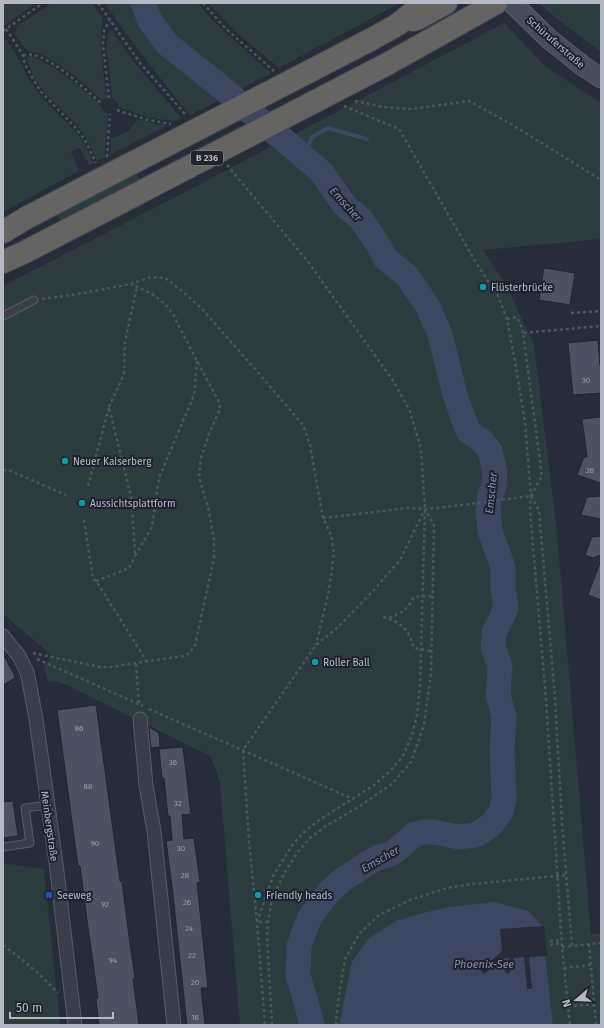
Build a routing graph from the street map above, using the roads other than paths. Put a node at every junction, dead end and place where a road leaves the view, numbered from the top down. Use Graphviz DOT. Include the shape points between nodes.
graph roads {
  1 [pos="425,3"];
  2 [pos="446,3"];
  3 [pos="496,3"];
  4 [pos="512,3"];
  5 [pos="397,25"];
  6 [pos="601,78"];
  7 [pos="3,232"];
  8 [pos="3,262"];
  9 [pos="34,300"];
  10 [pos="3,316"];
  11 [pos="3,636"];
  12 [pos="140,719"];
  13 [pos="47,805"];
  14 [pos="3,847"];
  15 [pos="75,1025"];
  16 [pos="174,1025"];
  1 -- 5 [label="highway"];
  2 -- 5 [label="highway" via="419,18"];
  3 -- 8 [label="highway, B 236, bridge" via="390,63"];
  4 -- 6 [label="main road, Schüruferstraße" via="549,39"];
  5 -- 7 [label="highway, bridge"];
  9 -- 10 [label="lane"];
  11 -- 13 [label="street, Meinbergstraße" via="19,656 27,672"];
  12 -- 16 [label="street"];
  13 -- 14 [label="lane" via="25,808 30,843"];
  13 -- 15 [label="street, Meinbergstraße"];
}
